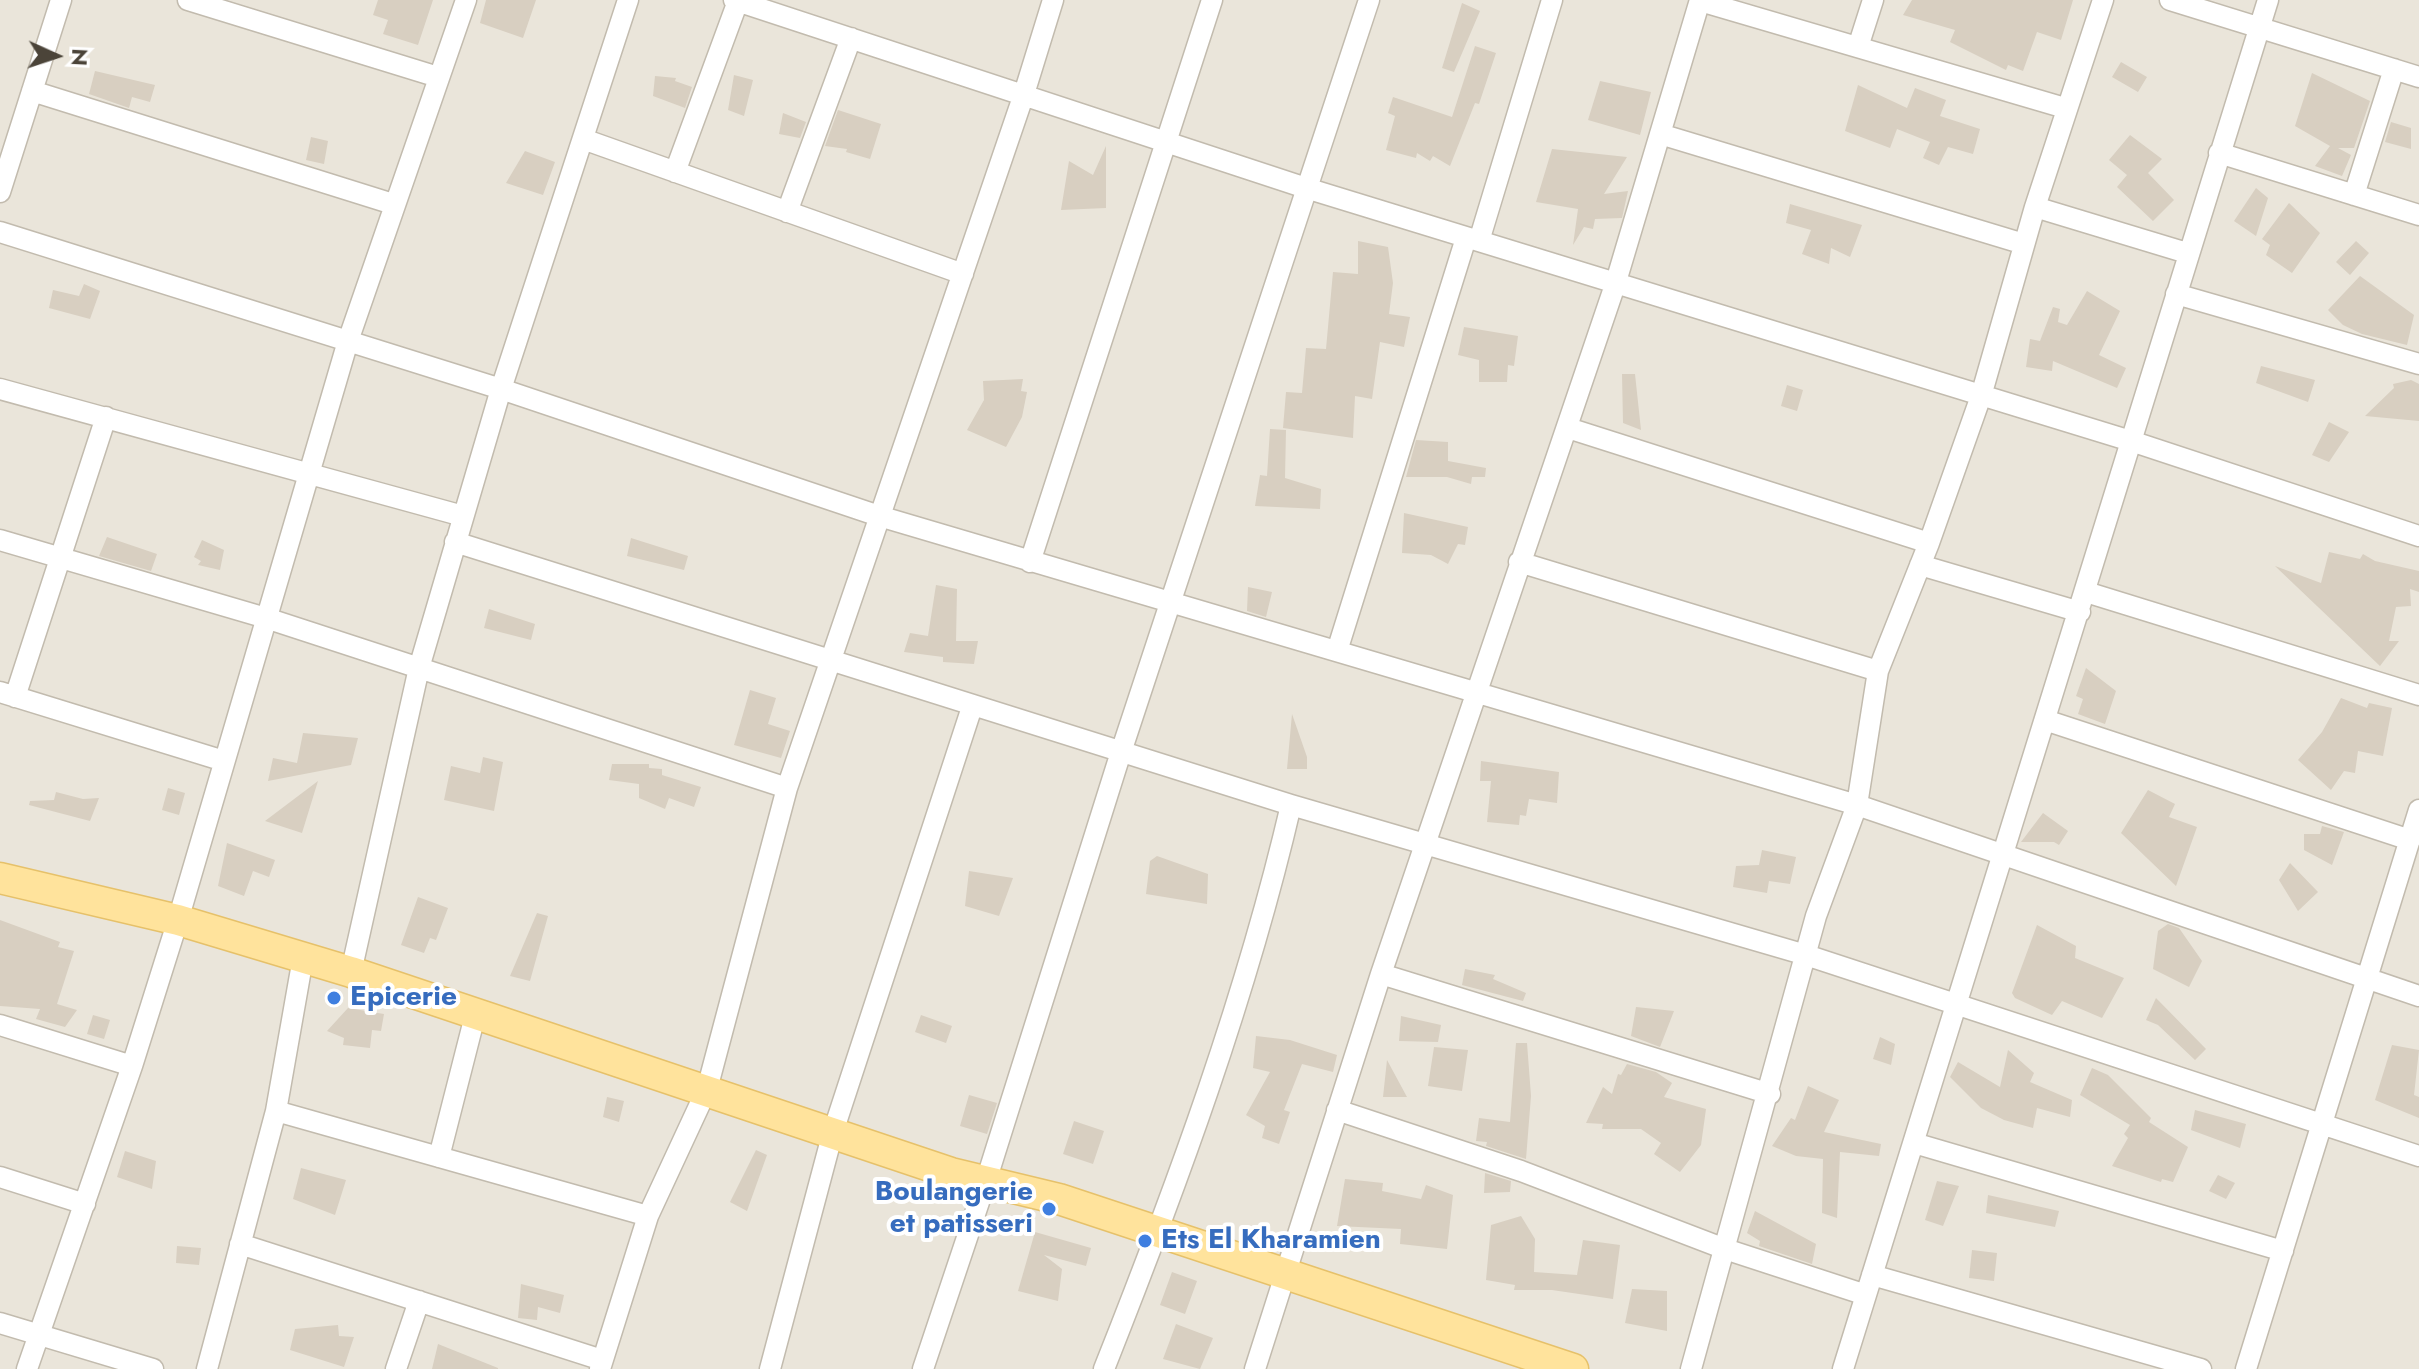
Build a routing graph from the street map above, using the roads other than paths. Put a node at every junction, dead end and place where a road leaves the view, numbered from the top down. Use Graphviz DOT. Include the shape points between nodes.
graph roads {
  1 [pos="61,0"];
  2 [pos="188,0"];
  3 [pos="466,0"];
  4 [pos="628,0"];
  5 [pos="1053,0"];
  6 [pos="1212,0"];
  7 [pos="1369,0"];
  8 [pos="1552,0"];
  9 [pos="1700,0"];
  10 [pos="1873,0"];
  11 [pos="2103,0"];
  12 [pos="2170,0"];
  13 [pos="2268,0"];
  14 [pos="736,1"];
  15 [pos="2259,25"];
  16 [pos="851,38"];
  17 [pos="1858,47"];
  18 [pos="2394,69"];
  19 [pos="438,77"];
  20 [pos="2419,77"];
  21 [pos="32,91"];
  22 [pos="1024,94"];
  23 [pos="2065,108"];
  24 [pos="1660,134"];
  25 [pos="583,139"];
  26 [pos="1164,141"];
  27 [pos="2219,153"];
  28 [pos="675,172"];
  29 [pos="1306,188"];
  30 [pos="0,192"];
  31 [pos="2354,195"];
  32 [pos="393,204"];
  33 [pos="2035,207"];
  34 [pos="787,212"];
  35 [pos="2419,215"];
  36 [pos="0,232"];
  37 [pos="1472,240"];
  38 [pos="2024,244"];
  39 [pos="2187,253"];
  40 [pos="963,274"];
  41 [pos="1615,285"];
  42 [pos="2176,294"];
  43 [pos="348,341"];
  44 [pos="2419,364"];
  45 [pos="0,389"];
  46 [pos="501,389"];
  47 [pos="1981,396"];
  48 [pos="106,417"];
  49 [pos="1568,428"];
  50 [pos="2134,442"];
  51 [pos="308,472"];
  52 [pos="463,516"];
  53 [pos="879,516"];
  54 [pos="2419,536"];
  55 [pos="0,540"];
  56 [pos="455,542"];
  57 [pos="1929,543"];
  58 [pos="61,557"];
  59 [pos="1030,562"];
  60 [pos="1519,562"];
  61 [pos="1920,565"];
  62 [pos="2086,592"];
  63 [pos="1171,604"];
  64 [pos="2080,612"];
  65 [pos="266,618"];
  66 [pos="1337,651"];
  67 [pos="830,660"];
  68 [pos="419,668"];
  69 [pos="1878,671"];
  70 [pos="1476,692"];
  71 [pos="8,694"];
  72 [pos="2419,695"];
  73 [pos="972,707"];
  74 [pos="2045,720"];
  75 [pos="1121,752"];
  76 [pos="224,761"];
  77 [pos="787,788"];
  78 [pos="1291,805"];
  79 [pos="1857,805"];
  80 [pos="2419,810"];
  81 [pos="2410,840"];
  82 [pos="1426,845"];
  83 [pos="2002,857"];
  84 [pos="0,878"];
  85 [pos="178,920"];
  86 [pos="1806,955"];
  87 [pos="303,958"];
  88 [pos="351,972"];
  89 [pos="1381,974"];
  90 [pos="2367,979"];
  91 [pos="2419,996"];
  92 [pos="1956,1007"];
  93 [pos="476,1012"];
  94 [pos="0,1025"];
  95 [pos="132,1066"];
  96 [pos="707,1089"];
  97 [pos="1770,1094"];
  98 [pos="1337,1110"];
  99 [pos="276,1111"];
  100 [pos="2321,1126"];
  101 [pos="833,1132"];
  102 [pos="1914,1143"];
  103 [pos="2419,1156"];
  104 [pos="439,1157"];
  105 [pos="0,1177"];
  106 [pos="986,1181"];
  107 [pos="85,1204"];
  108 [pos="648,1216"];
  109 [pos="1159,1231"];
  110 [pos="240,1244"];
  111 [pos="1725,1249"];
  112 [pos="2283,1251"];
  113 [pos="1286,1273"];
  114 [pos="1872,1275"];
  115 [pos="1866,1295"];
  116 [pos="419,1301"];
  117 [pos="0,1323"];
  118 [pos="39,1335"];
  119 [pos="601,1364"];
  120 [pos="27,1369"];
  121 [pos="153,1369"];
  122 [pos="207,1369"];
  123 [pos="396,1369"];
  124 [pos="770,1369"];
  125 [pos="923,1369"];
  126 [pos="1104,1369"];
  127 [pos="1255,1369"];
  128 [pos="1573,1369"];
  129 [pos="1691,1369"];
  130 [pos="1843,1369"];
  131 [pos="2201,1369"];
  132 [pos="2246,1369"];
  1 -- 21 [label="street"];
  2 -- 19 [label="street"];
  3 -- 19 [label="street"];
  4 -- 25 [label="street"];
  5 -- 22 [label="street"];
  6 -- 26 [label="street"];
  7 -- 29 [label="street"];
  8 -- 37 [label="street"];
  9 -- 17 [label="street"];
  9 -- 24 [label="street"];
  10 -- 17 [label="street"];
  11 -- 23 [label="street"];
  12 -- 15 [label="street"];
  13 -- 15 [label="street"];
  14 -- 16 [label="street"];
  14 -- 28 [label="street"];
  15 -- 18 [label="street"];
  15 -- 27 [label="street"];
  16 -- 22 [label="street"];
  16 -- 34 [label="street"];
  17 -- 23 [label="street"];
  18 -- 20 [label="street"];
  18 -- 31 [label="street"];
  19 -- 32 [label="street"];
  21 -- 30 [label="street"];
  21 -- 32 [label="street"];
  22 -- 26 [label="street"];
  22 -- 40 [label="street"];
  23 -- 33 [label="street"];
  24 -- 38 [label="street"];
  24 -- 41 [label="street"];
  25 -- 28 [label="street"];
  25 -- 46 [label="street"];
  26 -- 29 [label="street"];
  26 -- 59 [label="street"];
  27 -- 31 [label="street"];
  27 -- 39 [label="street"];
  28 -- 34 [label="street"];
  29 -- 37 [label="street"];
  29 -- 63 [label="street"];
  31 -- 35 [label="street"];
  32 -- 43 [label="street"];
  33 -- 38 [label="street"];
  33 -- 39 [label="street"];
  34 -- 40 [label="street"];
  36 -- 43 [label="street"];
  37 -- 41 [label="street"];
  37 -- 66 [label="street"];
  38 -- 47 [label="street"];
  39 -- 42 [label="street"];
  40 -- 53 [label="street"];
  41 -- 47 [label="street"];
  41 -- 49 [label="street"];
  42 -- 44 [label="street"];
  42 -- 50 [label="street"];
  43 -- 46 [label="street"];
  43 -- 51 [label="street"];
  45 -- 48 [label="street"];
  46 -- 52 [label="street"];
  46 -- 53 [label="street"];
  47 -- 50 [label="street"];
  47 -- 57 [label="street"];
  48 -- 51 [label="street"];
  48 -- 58 [label="street"];
  49 -- 57 [label="street"];
  49 -- 60 [label="street"];
  50 -- 54 [label="street"];
  50 -- 62 [label="street"];
  51 -- 52 [label="street"];
  51 -- 65 [label="street"];
  52 -- 56 [label="street"];
  53 -- 59 [label="street"];
  53 -- 67 [label="street"];
  55 -- 58 [label="street"];
  56 -- 67 [label="street"];
  56 -- 68 [label="street"];
  57 -- 61 [label="street"];
  58 -- 65 [label="street"];
  58 -- 71 [label="street"];
  59 -- 63 [label="street"];
  60 -- 69 [label="street"];
  60 -- 70 [label="street"];
  61 -- 64 [label="street"];
  61 -- 69 [label="street"];
  62 -- 64 [label="street"];
  62 -- 72 [label="street"];
  63 -- 66 [label="street"];
  63 -- 75 [label="street"];
  64 -- 74 [label="street"];
  65 -- 68 [label="street"];
  65 -- 76 [label="street"];
  66 -- 70 [label="street"];
  67 -- 73 [label="street"];
  67 -- 77 [label="street"];
  68 -- 77 [label="street"];
  68 -- 88 [label="street"];
  69 -- 79 [label="street"];
  70 -- 79 [label="street"];
  70 -- 82 [label="street"];
  71 -- 76 [label="street"];
  73 -- 75 [label="street"];
  73 -- 101 [label="street"];
  74 -- 81 [label="street"];
  74 -- 83 [label="street"];
  75 -- 78 [label="street"];
  75 -- 106 [label="street"];
  76 -- 85 [label="street"];
  77 -- 96 [label="street"];
  78 -- 82 [label="street"];
  78 -- 109 [label="street" via="1264,921"];
  79 -- 83 [label="street"];
  79 -- 86 [label="street"];
  80 -- 81 [label="street"];
  81 -- 90 [label="street"];
  82 -- 86 [label="street"];
  82 -- 89 [label="street"];
  83 -- 90 [label="street"];
  83 -- 92 [label="street"];
  84 -- 85 [label="main road"];
  85 -- 87 [label="main road"];
  85 -- 95 [label="street"];
  86 -- 92 [label="street"];
  86 -- 97 [label="street"];
  87 -- 88 [label="main road"];
  87 -- 99 [label="street"];
  88 -- 93 [label="main road"];
  89 -- 97 [label="street"];
  89 -- 98 [label="street"];
  90 -- 91 [label="street"];
  90 -- 100 [label="street"];
  92 -- 100 [label="street"];
  92 -- 102 [label="street"];
  93 -- 96 [label="main road"];
  93 -- 104 [label="street"];
  94 -- 95 [label="street"];
  95 -- 107 [label="street"];
  96 -- 101 [label="main road"];
  96 -- 108 [label="street"];
  97 -- 111 [label="street"];
  98 -- 111 [label="street" via="1521,1171"];
  98 -- 113 [label="street"];
  99 -- 104 [label="street"];
  99 -- 110 [label="street"];
  100 -- 103 [label="street"];
  100 -- 112 [label="street"];
  101 -- 106 [label="main road"];
  101 -- 124 [label="street"];
  102 -- 112 [label="street"];
  102 -- 114 [label="street"];
  104 -- 108 [label="street"];
  105 -- 107 [label="street"];
  106 -- 109 [label="main road"];
  106 -- 125 [label="street"];
  107 -- 118 [label="street"];
  108 -- 119 [label="street"];
  109 -- 113 [label="main road"];
  109 -- 126 [label="street"];
  110 -- 116 [label="street"];
  110 -- 122 [label="street"];
  111 -- 115 [label="street"];
  111 -- 129 [label="street"];
  112 -- 132 [label="street"];
  113 -- 127 [label="street"];
  113 -- 128 [label="main road"];
  114 -- 115 [label="street"];
  114 -- 131 [label="street"];
  115 -- 130 [label="street"];
  116 -- 119 [label="street"];
  116 -- 123 [label="street"];
  117 -- 118 [label="street"];
  118 -- 120 [label="street"];
  118 -- 121 [label="street"];
}
